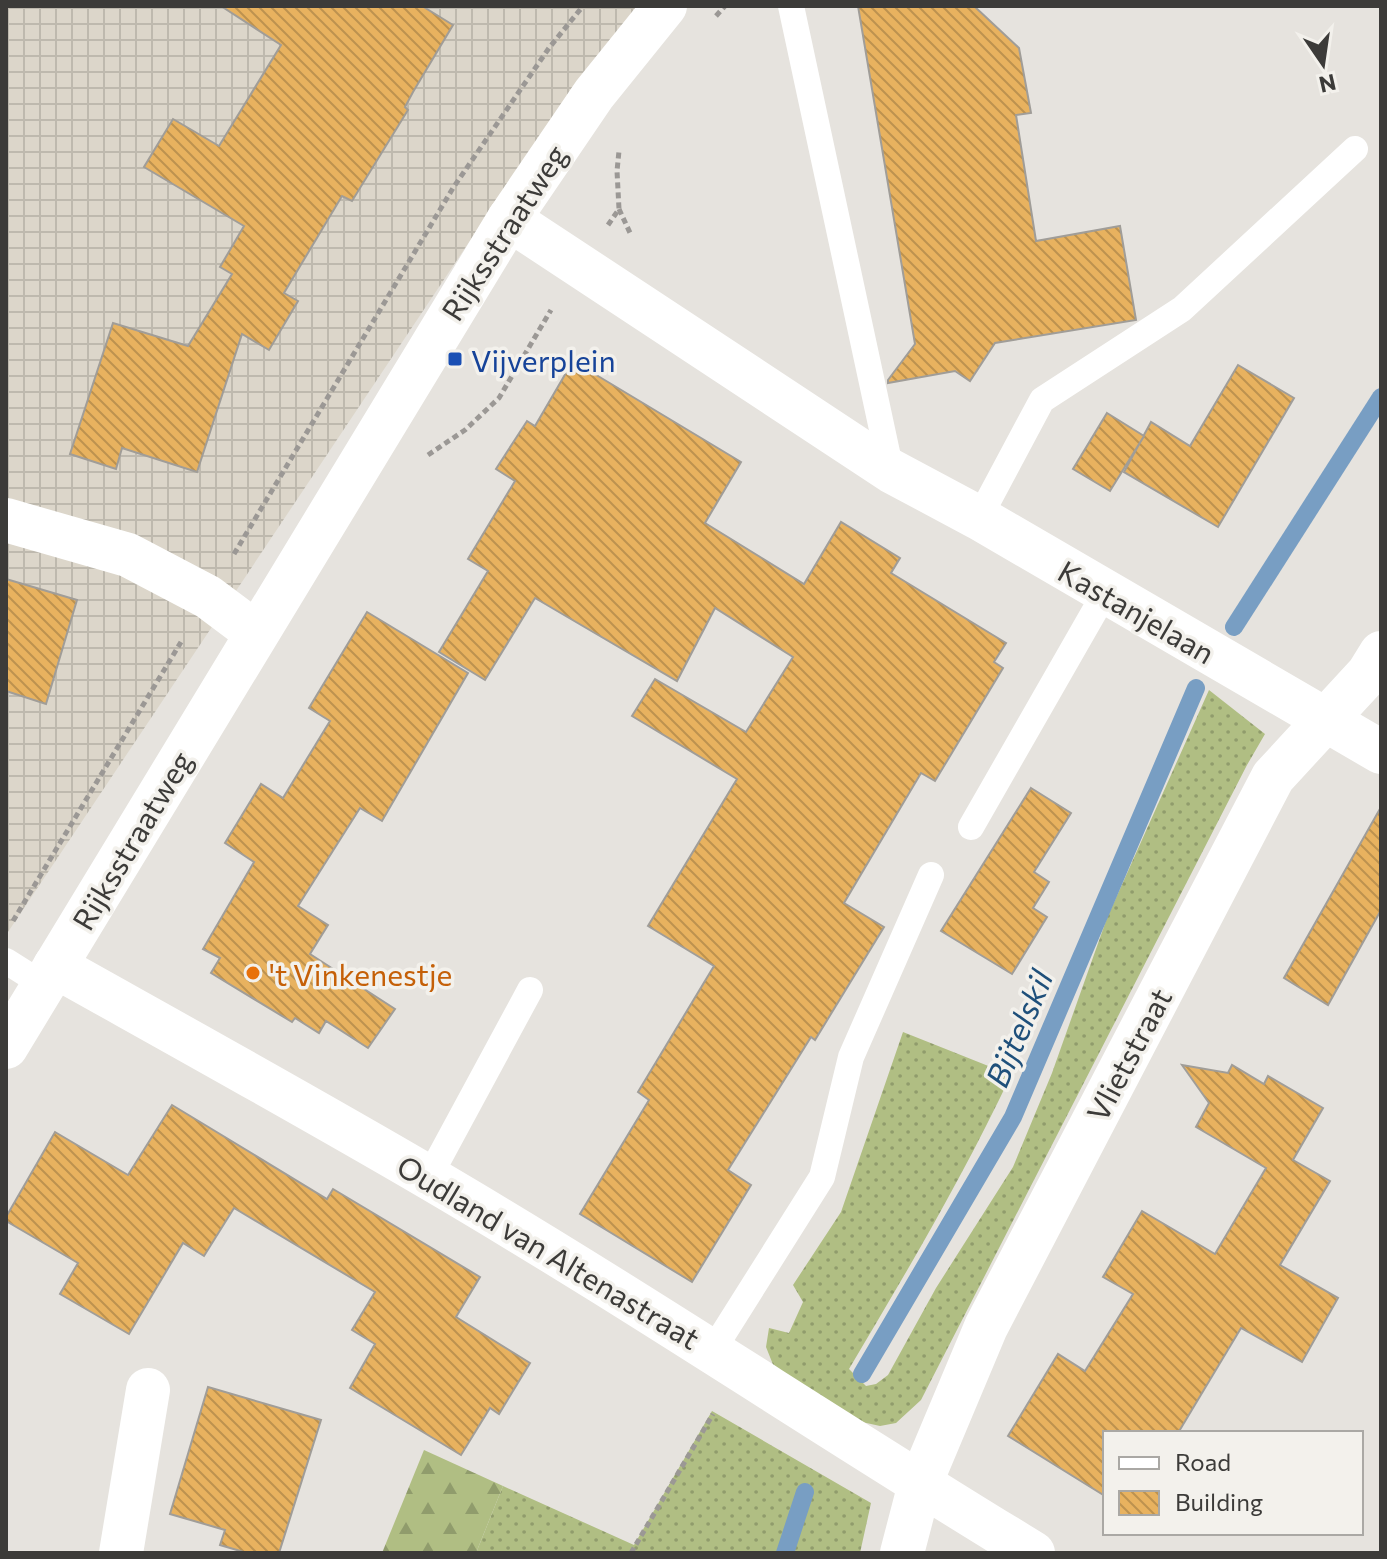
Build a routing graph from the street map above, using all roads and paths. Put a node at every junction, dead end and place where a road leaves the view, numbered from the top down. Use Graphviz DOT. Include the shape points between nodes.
graph roads {
  1 [pos="583,6"];
  2 [pos="665,6"];
  3 [pos="791,6"];
  4 [pos="1355,149"];
  5 [pos="509,219"];
  6 [pos="891,471"];
  7 [pos="979,518"];
  8 [pos="6,520"];
  9 [pos="1105,593"];
  10 [pos="208,597"];
  11 [pos="256,633"];
  12 [pos="1381,653"];
  13 [pos="1325,720"];
  14 [pos="1381,752"];
  15 [pos="971,827"];
  16 [pos="931,875"];
  17 [pos="6,933"];
  18 [pos="6,961"];
  19 [pos="50,976"];
  20 [pos="530,990"];
  21 [pos="6,1047"];
  22 [pos="429,1177"];
  23 [pos="727,1359"];
  24 [pos="148,1390"];
  25 [pos="920,1484"];
  26 [pos="121,1553"];
  27 [pos="631,1553"];
  28 [pos="902,1553"];
  29 [pos="1033,1553"];
  1 -- 10 [label="path, Rijksstraatweg" via="453,188"];
  2 -- 5 [label="street, Rijksstraatweg" via="594,94"];
  3 -- 6 [label="lane"];
  4 -- 7 [label="lane" via="1182,309 1042,400"];
  5 -- 6 [label="street"];
  5 -- 11 [label="street, Rijksstraatweg"];
  6 -- 7 [label="street, Kastanjelaan"];
  7 -- 9 [label="street, Kastanjelaan"];
  8 -- 10 [label="street" via="128,555"];
  9 -- 13 [label="street, Kastanjelaan"];
  9 -- 15 [label="lane"];
  10 -- 11 [label="street"];
  10 -- 17 [label="path, Rijksstraatweg"];
  11 -- 19 [label="street, Rijksstraatweg"];
  12 -- 13 [label="street, Vlietstraat"];
  13 -- 14 [label="street, Kastanjelaan"];
  13 -- 25 [label="street, Vlietstraat" via="1273,777 986,1327"];
  16 -- 23 [label="lane" via="851,1057 822,1177"];
  18 -- 19 [label="lane"];
  19 -- 21 [label="street, Rijksstraatweg"];
  19 -- 22 [label="street, Oudland van Altenastraat"];
  20 -- 22 [label="lane"];
  22 -- 23 [label="street, Oudland van Altenastraat"];
  23 -- 25 [label="street, Oudland van Altenastraat"];
  23 -- 27 [label="path"];
  24 -- 26 [label="street"];
  25 -- 28 [label="street, Vlietstraat"];
  25 -- 29 [label="street, Oudland van Altenastraat"];
}
